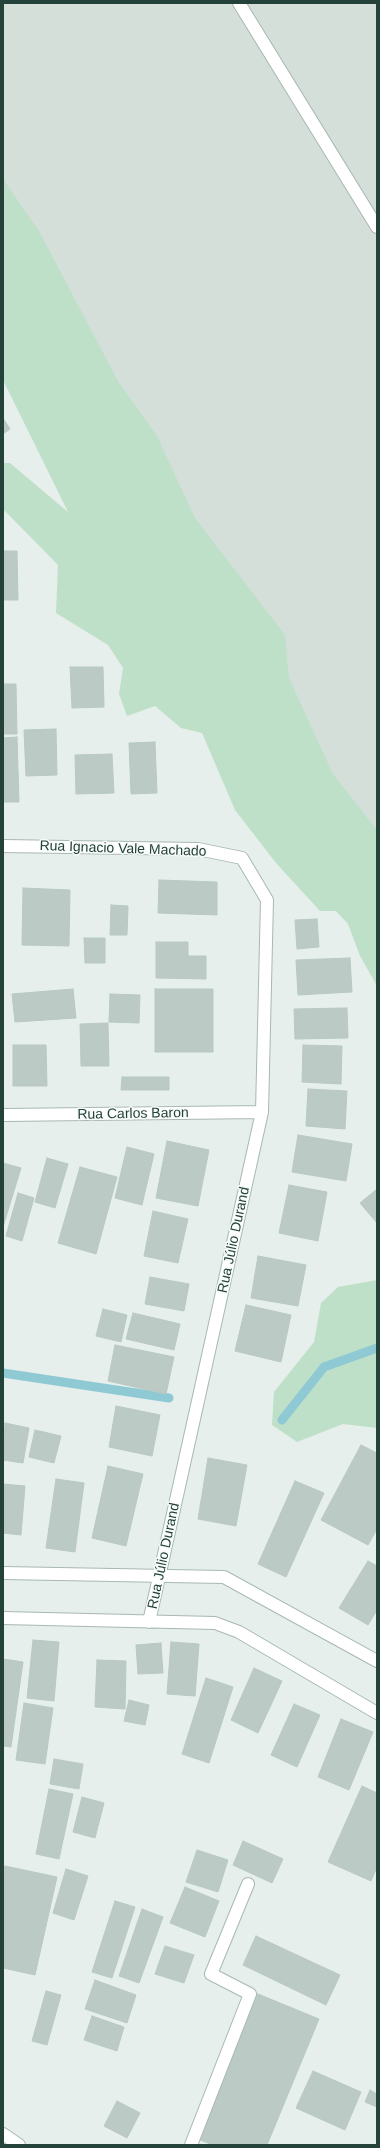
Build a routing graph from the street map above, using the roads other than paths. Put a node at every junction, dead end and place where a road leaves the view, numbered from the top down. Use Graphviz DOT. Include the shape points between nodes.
graph roads {
  1 [pos="239,3"];
  2 [pos="377,227"];
  3 [pos="3,846"];
  4 [pos="242,858"];
  5 [pos="262,1112"];
  6 [pos="3,1115"];
  7 [pos="3,1573"];
  8 [pos="160,1576"];
  9 [pos="3,1618"];
  10 [pos="150,1622"];
  11 [pos="377,1661"];
  12 [pos="377,1713"];
  13 [pos="248,1884"];
  14 [pos="3,2134"];
  15 [pos="19,2145"];
  16 [pos="191,2145"];
  1 -- 2 [label="street"];
  3 -- 4 [label="street, Rua Ignacio Vale Machado" via="198,848"];
  4 -- 5 [label="street, Rua Júlio Durand" via="267,900"];
  5 -- 6 [label="street, Rua Carlos Baron"];
  5 -- 8 [label="street, Rua Júlio Durand"];
  7 -- 8 [label="street"];
  8 -- 10 [label="street, Rua Júlio Durand"];
  8 -- 11 [label="street" via="224,1577"];
  9 -- 10 [label="street"];
  10 -- 12 [label="street" via="216,1623 239,1632"];
  13 -- 16 [label="street" via="211,1974 250,1994"];
  14 -- 15 [label="street"];
}
